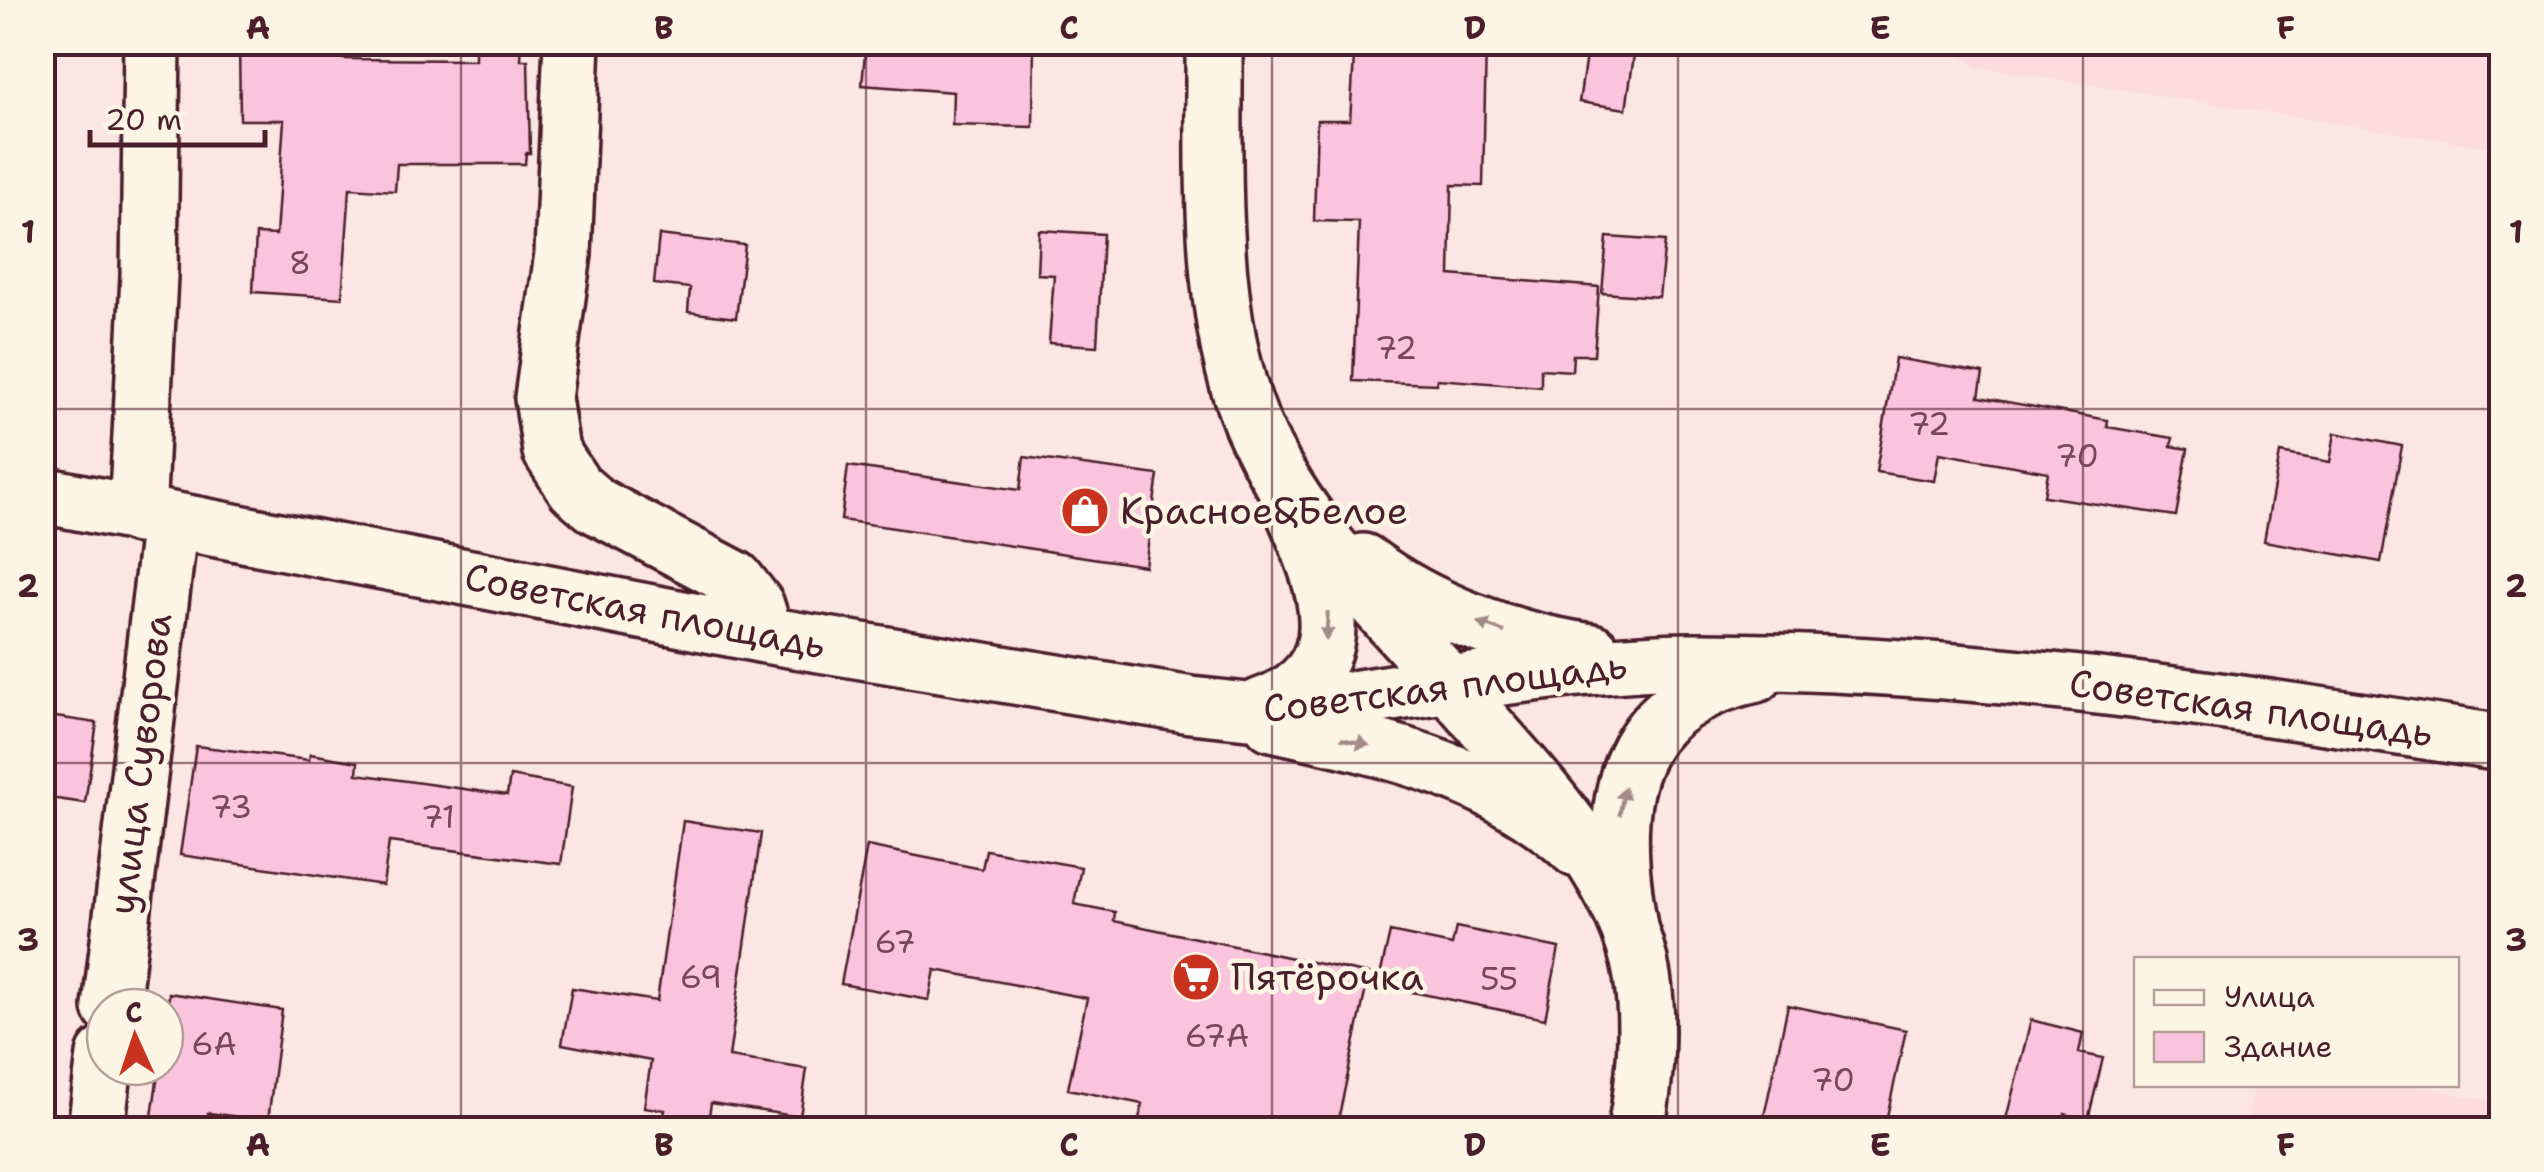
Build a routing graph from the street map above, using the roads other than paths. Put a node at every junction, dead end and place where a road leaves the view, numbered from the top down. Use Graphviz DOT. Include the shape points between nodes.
graph roads {
  1 [pos="152,42"];
  2 [pos="572,42"];
  3 [pos="1214,42"];
  4 [pos="1288,489"];
  5 [pos="42,495"];
  6 [pos="154,518"];
  7 [pos="766,634"];
  8 [pos="1690,662"];
  9 [pos="1834,665"];
  10 [pos="1450,684"];
  11 [pos="1191,705"];
  12 [pos="1248,711"];
  13 [pos="2502,743"];
  14 [pos="1596,867"];
  15 [pos="1630,932"];
  16 [pos="113,987"];
  17 [pos="101,1087"];
  18 [pos="96,1130"];
  19 [pos="1636,1130"];
  1 -- 6 [label="street, улица Суворова"];
  2 -- 7 [label="street" via="563,254 543,398 551,451 595,505 734,580 756,606"];
  3 -- 4 [label="street" via="1225,318 1243,399"];
  8 -- 4 [label="street, one-way" via="1565,648 1469,619 1371,568"];
  4 -- 10 [label="street" via="1336,556"];
  4 -- 12 [label="street, one-way" via="1325,588 1326,645 1299,687"];
  5 -- 6 [label="street, Советская площадь"];
  6 -- 7 [label="street, Советская площадь"];
  6 -- 16 [label="street, улица Суворова"];
  7 -- 11 [label="street, Советская площадь"];
  8 -- 9 [label="street, Советская площадь"];
  8 -- 10 [label="street, Советская площадь"];
  9 -- 13 [label="street, Советская площадь" via="2150,693"];
  15 -- 9 [label="street, one-way" via="1620,864 1621,801 1638,751 1655,728 1706,690 1779,670"];
  10 -- 12 [label="street, Советская площадь"];
  10 -- 14 [label="street"];
  11 -- 12 [label="street, Советская площадь"];
  11 -- 14 [label="street, one-way" via="1378,747 1450,771 1531,814"];
  14 -- 15 [label="street"];
  15 -- 19 [label="street" via="1646,1014"];
  17 -- 18 [label="street"];
}
